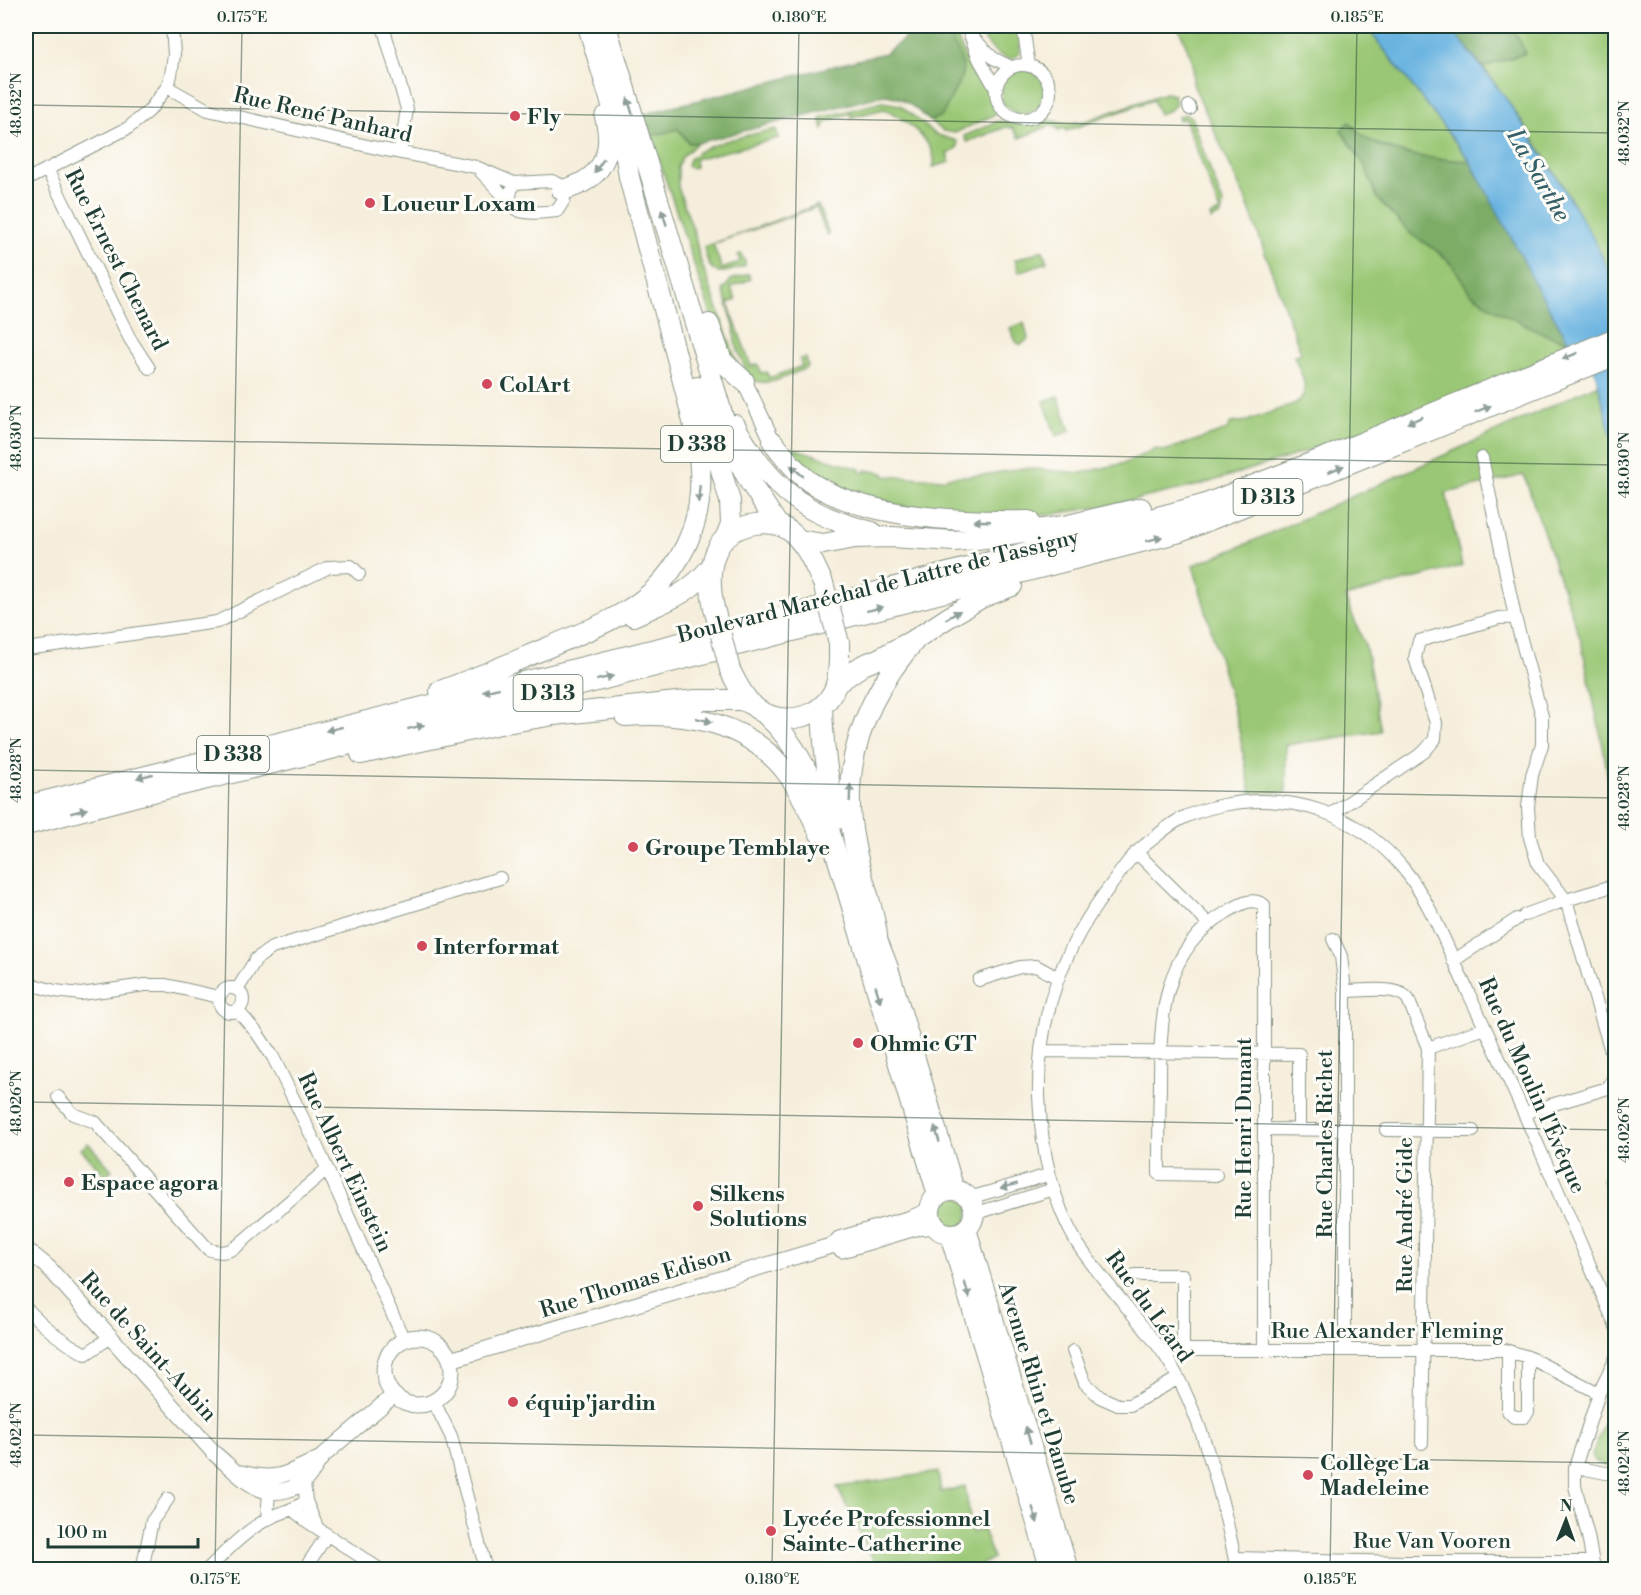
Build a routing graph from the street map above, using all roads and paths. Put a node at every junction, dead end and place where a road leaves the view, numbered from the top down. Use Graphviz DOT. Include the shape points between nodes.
graph roads {
  1 [pos="172,26"];
  2 [pos="383,26"];
  3 [pos="588,26"];
  4 [pos="606,26"];
  5 [pos="1023,26"];
  6 [pos="968,30"];
  7 [pos="595,49"];
  8 [pos="1029,66"];
  9 [pos="1011,67"];
  10 [pos="167,87"];
  11 [pos="996,89"];
  12 [pos="625,151"];
  13 [pos="400,153"];
  14 [pos="476,167"];
  15 [pos="47,169"];
  16 [pos="26,180"];
  17 [pos="514,183"];
  18 [pos="562,190"];
  19 [pos="510,199"];
  20 [pos="680,272"];
  21 [pos="696,325"];
  22 [pos="1616,338"];
  23 [pos="1616,355"];
  24 [pos="149,368"];
  25 [pos="744,381"];
  26 [pos="1529,382"];
  27 [pos="773,442"];
  28 [pos="1334,454"];
  29 [pos="1482,458"];
  30 [pos="1124,513"];
  31 [pos="778,525"];
  32 [pos="892,537"];
  33 [pos="725,539"];
  34 [pos="799,540"];
  35 [pos="1097,555"];
  36 [pos="711,567"];
  37 [pos="359,574"];
  38 [pos="1515,617"];
  39 [pos="917,638"];
  40 [pos="26,649"];
  41 [pos="528,656"];
  42 [pos="836,684"];
  43 [pos="822,706"];
  44 [pos="759,710"];
  45 [pos="391,715"];
  46 [pos="500,724"];
  47 [pos="132,796"];
  48 [pos="26,806"];
  49 [pos="1331,814"];
  50 [pos="26,825"];
  51 [pos="1136,852"];
  52 [pos="500,878"];
  53 [pos="1616,885"];
  54 [pos="849,897"];
  55 [pos="1566,900"];
  56 [pos="1208,922"];
  57 [pos="869,936"];
  58 [pos="1333,939"];
  59 [pos="1453,961"];
  60 [pos="1058,978"];
  61 [pos="979,980"];
  62 [pos="26,983"];
  63 [pos="237,990"];
  64 [pos="1345,991"];
  65 [pos="219,997"];
  66 [pos="237,1010"];
  67 [pos="1485,1028"];
  68 [pos="1428,1048"];
  69 [pos="1041,1051"];
  70 [pos="1160,1052"];
  71 [pos="1264,1053"];
  72 [pos="1616,1068"];
  73 [pos="1616,1073"];
  74 [pos="58,1097"];
  75 [pos="1524,1113"];
  76 [pos="1264,1129"];
  77 [pos="1299,1129"];
  78 [pos="1345,1130"];
  79 [pos="1386,1130"];
  80 [pos="1425,1130"];
  81 [pos="1473,1131"];
  82 [pos="327,1169"];
  83 [pos="1048,1175"];
  84 [pos="1215,1175"];
  85 [pos="1054,1189"];
  86 [pos="952,1212"];
  87 [pos="26,1249"];
  88 [pos="1136,1275"];
  89 [pos="26,1308"];
  90 [pos="1616,1327"];
  91 [pos="112,1336"];
  92 [pos="404,1340"];
  93 [pos="1183,1350"];
  94 [pos="1263,1350"];
  95 [pos="1345,1350"];
  96 [pos="1424,1350"];
  97 [pos="1073,1351"];
  98 [pos="1508,1351"];
  99 [pos="1166,1357"];
  100 [pos="1528,1357"];
  101 [pos="1616,1358"];
  102 [pos="450,1360"];
  103 [pos="1177,1379"];
  104 [pos="1599,1393"];
  105 [pos="394,1395"];
  106 [pos="434,1402"];
  107 [pos="1422,1443"];
  108 [pos="321,1458"];
  109 [pos="1575,1467"];
  110 [pos="238,1473"];
  111 [pos="1616,1475"];
  112 [pos="279,1477"];
  113 [pos="304,1482"];
  114 [pos="269,1492"];
  115 [pos="168,1499"];
  116 [pos="306,1501"];
  117 [pos="293,1510"];
  118 [pos="267,1519"];
  119 [pos="316,1527"];
  120 [pos="327,1535"];
  121 [pos="1236,1564"];
  122 [pos="1594,1565"];
  123 [pos="142,1569"];
  124 [pos="207,1569"];
  125 [pos="304,1569"];
  126 [pos="381,1569"];
  127 [pos="486,1569"];
  128 [pos="1051,1569"];
  129 [pos="1068,1569"];
  1 -- 10 [label="street" via="174,55"];
  2 -- 13 [label="street" via="407,108"];
  3 -- 7 [label="main road, D 338"];
  20 -- 4 [label="main road, D 338, one-way"];
  5 -- 8 [label="street"];
  6 -- 9 [label="street" via="993,58"];
  6 -- 11 [label="street"];
  7 -- 12 [label="main road, D 338"];
  7 -- 18 [label="main road, one-way" via="594,69 609,131 607,154 584,183"];
  8 -- 9 [label="street"];
  8 -- 11 [label="street" via="1042,73 1049,85 1048,101 1037,115 1022,119 1008,114 998,103"];
  9 -- 11 [label="street" via="999,79"];
  10 -- 13 [label="street, Rue René Panhard" via="208,110"];
  10 -- 15 [label="street" via="149,111 128,128"];
  12 -- 33 [label="main road, D 338" via="724,480 731,511"];
  12 -- 41 [label="main road, D 338, one-way" via="690,412 699,457 698,509 684,551 652,592 608,621"];
  13 -- 14 [label="street, Rue René Panhard"];
  14 -- 17 [label="street, Rue René Panhard"];
  14 -- 19 [label="street"];
  15 -- 16 [label="street"];
  15 -- 24 [label="street, Rue Ernest Chenard" via="130,339"];
  17 -- 18 [label="street" via="552,180"];
  17 -- 19 [label="street"];
  18 -- 19 [label="street" via="564,200 556,210 524,213"];
  20 -- 21 [label="main road, D 338"];
  20 -- 25 [label="main road, D 313" via="696,289 722,361"];
  21 -- 31 [label="main road, D 338" via="733,450"];
  21 -- 32 [label="main road, D 313" via="705,329 739,435 781,489 826,517"];
  22 -- 26 [label="main road, Boulevard Maréchal de Lattre de Tassigny / D 313, one-way"];
  23 -- 26 [label="main road, Boulevard Maréchal de Lattre de Tassigny / D 313"];
  25 -- 27 [label="street, D 313"];
  26 -- 28 [label="main road, Boulevard Maréchal de Lattre de Tassigny / D 313, one-way"];
  35 -- 26 [label="main road, Boulevard Maréchal de Lattre de Tassigny / D 313, one-way" via="1180,532"];
  30 -- 27 [label="main road, D 313, one-way" via="1103,511 1040,520 981,522 880,509 810,482"];
  28 -- 30 [label="main road, D 313"];
  28 -- 45 [label="main road, Boulevard Maréchal de Lattre de Tassigny / D 313, one-way" via="1203,505 783,617"];
  29 -- 38 [label="street"];
  30 -- 32 [label="main road, D 313" via="977,539"];
  31 -- 33 [label="main road" via="748,525"];
  31 -- 34 [label="main road"];
  32 -- 34 [label="main road, D 313" via="823,544"];
  33 -- 36 [label="main road"];
  34 -- 42 [label="main road, bridge" via="823,583 838,643"];
  39 -- 35 [label="main road, one-way" via="981,598 1091,564"];
  47 -- 35 [label="main road, Boulevard Maréchal de Lattre de Tassigny / D 313, one-way"];
  36 -- 41 [label="main road" via="694,586 675,597 597,633"];
  36 -- 44 [label="main road, bridge" via="714,608 730,670"];
  37 -- 40 [label="street" via="351,566 329,567 217,622"];
  38 -- 49 [label="street" via="1419,641 1415,658 1436,723 1435,740 1424,752"];
  38 -- 55 [label="street" via="1542,716 1542,744 1532,775 1528,807 1530,838 1538,864"];
  39 -- 42 [label="main road"];
  57 -- 39 [label="main road, one-way" via="874,911 853,840 851,772 872,702"];
  41 -- 45 [label="main road, D 338" via="410,701"];
  42 -- 43 [label="main road"];
  43 -- 44 [label="main road" via="796,718"];
  43 -- 57 [label="main road" via="833,801 868,917"];
  44 -- 46 [label="main road, D 338" via="741,700 696,700"];
  44 -- 54 [label="main road" via="775,723 813,783"];
  45 -- 48 [label="main road, D 338, one-way"];
  46 -- 47 [label="main road, D 338" via="176,794"];
  46 -- 54 [label="main road, D 338, one-way" via="514,727 666,715 730,729 764,750 790,776"];
  50 -- 47 [label="main road, D 338, one-way"];
  49 -- 51 [label="street, Rue du Moulin l'Évêque" via="1302,804 1241,801 1178,820"];
  49 -- 59 [label="street, Rue du Moulin l'Évêque" via="1379,844 1404,869 1422,896"];
  51 -- 56 [label="street"];
  51 -- 60 [label="street, Rue du Léard" via="1080,928"];
  52 -- 63 [label="street" via="272,948 256,959"];
  53 -- 55 [label="street"];
  54 -- 57 [label="main road"];
  55 -- 59 [label="street" via="1521,917"];
  55 -- 72 [label="street"];
  56 -- 70 [label="street" via="1180,959 1169,986"];
  56 -- 71 [label="street, Rue Henri Dunant" via="1252,900 1264,905"];
  57 -- 86 [label="main road, Avenue Rhin et Danube"];
  58 -- 64 [label="street, Rue Charles Richet" via="1341,956"];
  59 -- 67 [label="street, Rue du Moulin l'Évêque"];
  60 -- 61 [label="street" via="1035,966"];
  60 -- 69 [label="street, Rue du Léard"];
  62 -- 65 [label="street" via="81,994 166,985"];
  63 -- 65 [label="street" via="226,989"];
  63 -- 66 [label="street" via="242,1000"];
  64 -- 68 [label="street" via="1404,993"];
  64 -- 78 [label="street, Rue Charles Richet"];
  65 -- 66 [label="street" via="222,1008"];
  66 -- 82 [label="street, Rue Albert Einstein" via="273,1057"];
  67 -- 68 [label="street"];
  67 -- 75 [label="street, Rue du Moulin l'Évêque"];
  68 -- 80 [label="street, Rue André Gide"];
  69 -- 70 [label="street"];
  69 -- 83 [label="street, Rue du Léard" via="1040,1113"];
  70 -- 71 [label="street"];
  70 -- 84 [label="street" via="1159,1174"];
  71 -- 76 [label="street, Rue Henri Dunant"];
  71 -- 77 [label="street" via="1299,1054"];
  73 -- 75 [label="street" via="1608,1088"];
  74 -- 82 [label="street" via="73,1114 94,1122 208,1249 214,1251 236,1247"];
  75 -- 90 [label="street, Rue du Moulin l'Évêque"];
  76 -- 77 [label="street"];
  76 -- 94 [label="street, Rue Henri Dunant"];
  77 -- 78 [label="street"];
  78 -- 95 [label="street, Rue Charles Richet"];
  79 -- 80 [label="street"];
  80 -- 81 [label="street"];
  80 -- 96 [label="street, Rue André Gide"];
  82 -- 92 [label="street, Rue Albert Einstein"];
  83 -- 85 [label="street, Rue du Léard"];
  83 -- 86 [label="street, Rue Thomas Edison, one-way"];
  85 -- 86 [label="street, Rue Thomas Edison"];
  85 -- 99 [label="street, Rue du Léard" via="1077,1243"];
  86 -- 102 [label="street, Rue Thomas Edison" via="912,1218 839,1239 834,1245"];
  86 -- 128 [label="main road, Avenue Rhin et Danube, one-way"];
  129 -- 86 [label="main road, Avenue Rhin et Danube, one-way"];
  87 -- 91 [label="street, Rue de Saint-Aubin"];
  88 -- 93 [label="street" via="1183,1275"];
  89 -- 91 [label="street" via="58,1338 86,1354"];
  91 -- 110 [label="street, Rue de Saint-Aubin" via="215,1454"];
  92 -- 102 [label="street" via="434,1340"];
  92 -- 105 [label="street" via="394,1347 385,1364 388,1387"];
  93 -- 94 [label="street, Rue Alexander Fleming"];
  93 -- 99 [label="street, Rue Alexander Fleming"];
  94 -- 95 [label="street, Rue Alexander Fleming"];
  95 -- 96 [label="street, Rue Alexander Fleming"];
  96 -- 98 [label="street, Rue Alexander Fleming"];
  96 -- 107 [label="street, Rue André Gide"];
  97 -- 103 [label="street" via="1085,1383 1118,1405 1130,1405"];
  98 -- 100 [label="street, Rue Alexander Fleming"];
  98 -- 100 [label="street" via="1508,1411 1514,1417 1524,1417 1528,1412"];
  99 -- 103 [label="street, Rue du Léard"];
  100 -- 104 [label="street, Rue Alexander Fleming"];
  101 -- 104 [label="street"];
  102 -- 106 [label="street" via="453,1375 449,1386"];
  103 -- 121 [label="street, Rue du Léard" via="1207,1449"];
  104 -- 109 [label="street"];
  105 -- 106 [label="street" via="413,1405"];
  105 -- 108 [label="street"];
  106 -- 127 [label="street" via="451,1436"];
  108 -- 112 [label="street"];
  108 -- 113 [label="street"];
  109 -- 111 [label="street"];
  109 -- 122 [label="street" via="1575,1486"];
  110 -- 112 [label="street" via="258,1478"];
  110 -- 114 [label="street, Rue de Saint-Aubin" via="245,1481"];
  112 -- 113 [label="street"];
  112 -- 114 [label="street"];
  113 -- 114 [label="street"];
  113 -- 116 [label="street"];
  114 -- 118 [label="street"];
  115 -- 123 [label="street" via="152,1521"];
  116 -- 117 [label="street"];
  116 -- 119 [label="street"];
  117 -- 118 [label="street"];
  117 -- 119 [label="street"];
  118 -- 124 [label="street"];
  119 -- 120 [label="street"];
  120 -- 125 [label="street"];
  120 -- 126 [label="street"];
  121 -- 122 [label="street, Rue Van Vooren"];
}
